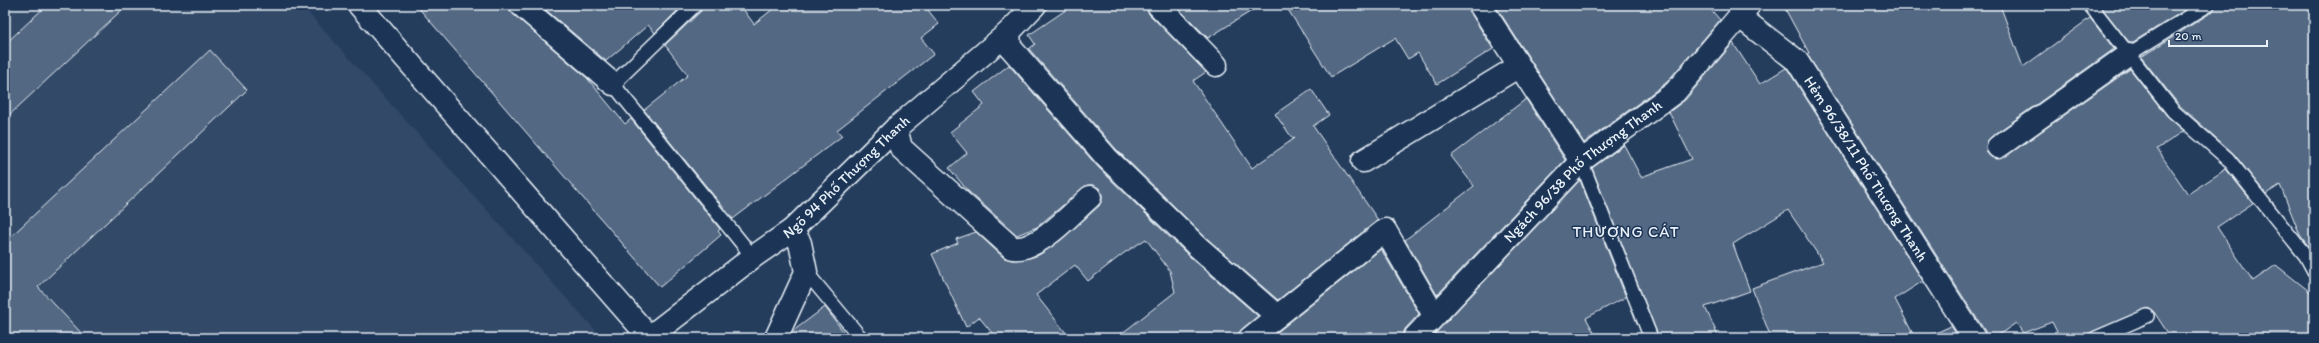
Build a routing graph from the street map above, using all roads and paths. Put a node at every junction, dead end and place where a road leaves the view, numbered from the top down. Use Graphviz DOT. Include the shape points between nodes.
graph roads {
  1 [pos="359,5"];
  2 [pos="521,5"];
  3 [pos="695,5"];
  4 [pos="1035,5"];
  5 [pos="1158,5"];
  6 [pos="1480,5"];
  7 [pos="2090,5"];
  8 [pos="2208,5"];
  9 [pos="1740,10"];
  10 [pos="1009,32"];
  11 [pos="2129,54"];
  12 [pos="1216,65"];
  13 [pos="1519,66"];
  14 [pos="613,84"];
  15 [pos="896,128"];
  16 [pos="1998,147"];
  17 [pos="1363,161"];
  18 [pos="1581,161"];
  19 [pos="1090,197"];
  20 [pos="792,230"];
  21 [pos="2310,254"];
  22 [pos="753,257"];
  23 [pos="2314,271"];
  24 [pos="806,272"];
  25 [pos="1434,315"];
  26 [pos="1277,316"];
  27 [pos="2147,316"];
  28 [pos="648,338"];
  29 [pos="776,338"];
  30 [pos="861,338"];
  31 [pos="1250,338"];
  32 [pos="1414,338"];
  33 [pos="1651,338"];
  34 [pos="1974,338"];
  35 [pos="2096,338"];
  1 -- 28 [label="street"];
  2 -- 14 [label="street"];
  3 -- 14 [label="lane"];
  4 -- 10 [label="street, Ngõ 94 Phố Thượng Thanh"];
  5 -- 12 [label="street"];
  6 -- 13 [label="street"];
  7 -- 11 [label="lane"];
  8 -- 11 [label="lane"];
  9 -- 18 [label="street, Ngách 96/38 Phố Thượng Thanh" via="1674,92"];
  9 -- 34 [label="street, Hẻm 96/38/11 Phố Thượng Thanh" via="1797,61"];
  10 -- 15 [label="street, Ngõ 94 Phố Thượng Thanh"];
  10 -- 26 [label="street" via="1010,47 1107,158 1197,246"];
  11 -- 16 [label="street"];
  11 -- 21 [label="lane" via="2173,111 2228,159"];
  13 -- 17 [label="street"];
  13 -- 18 [label="street"];
  14 -- 22 [label="lane"];
  15 -- 19 [label="street" via="901,148 1012,248 1019,249 1048,235"];
  15 -- 20 [label="street, Ngõ 94 Phố Thượng Thanh"];
  18 -- 25 [label="street, Ngách 96/38 Phố Thượng Thanh"];
  18 -- 33 [label="lane"];
  20 -- 22 [label="street, Ngõ 94 Phố Thượng Thanh"];
  20 -- 24 [label="street" via="800,243"];
  21 -- 23 [label="lane"];
  22 -- 28 [label="street, Ngõ 94 Phố Thượng Thanh"];
  24 -- 29 [label="street"];
  24 -- 30 [label="lane"];
  25 -- 26 [label="street" via="1385,230"];
  25 -- 32 [label="street, Ngách 96/38 Phố Thượng Thanh"];
  26 -- 31 [label="street"];
  27 -- 35 [label="lane"];
}
